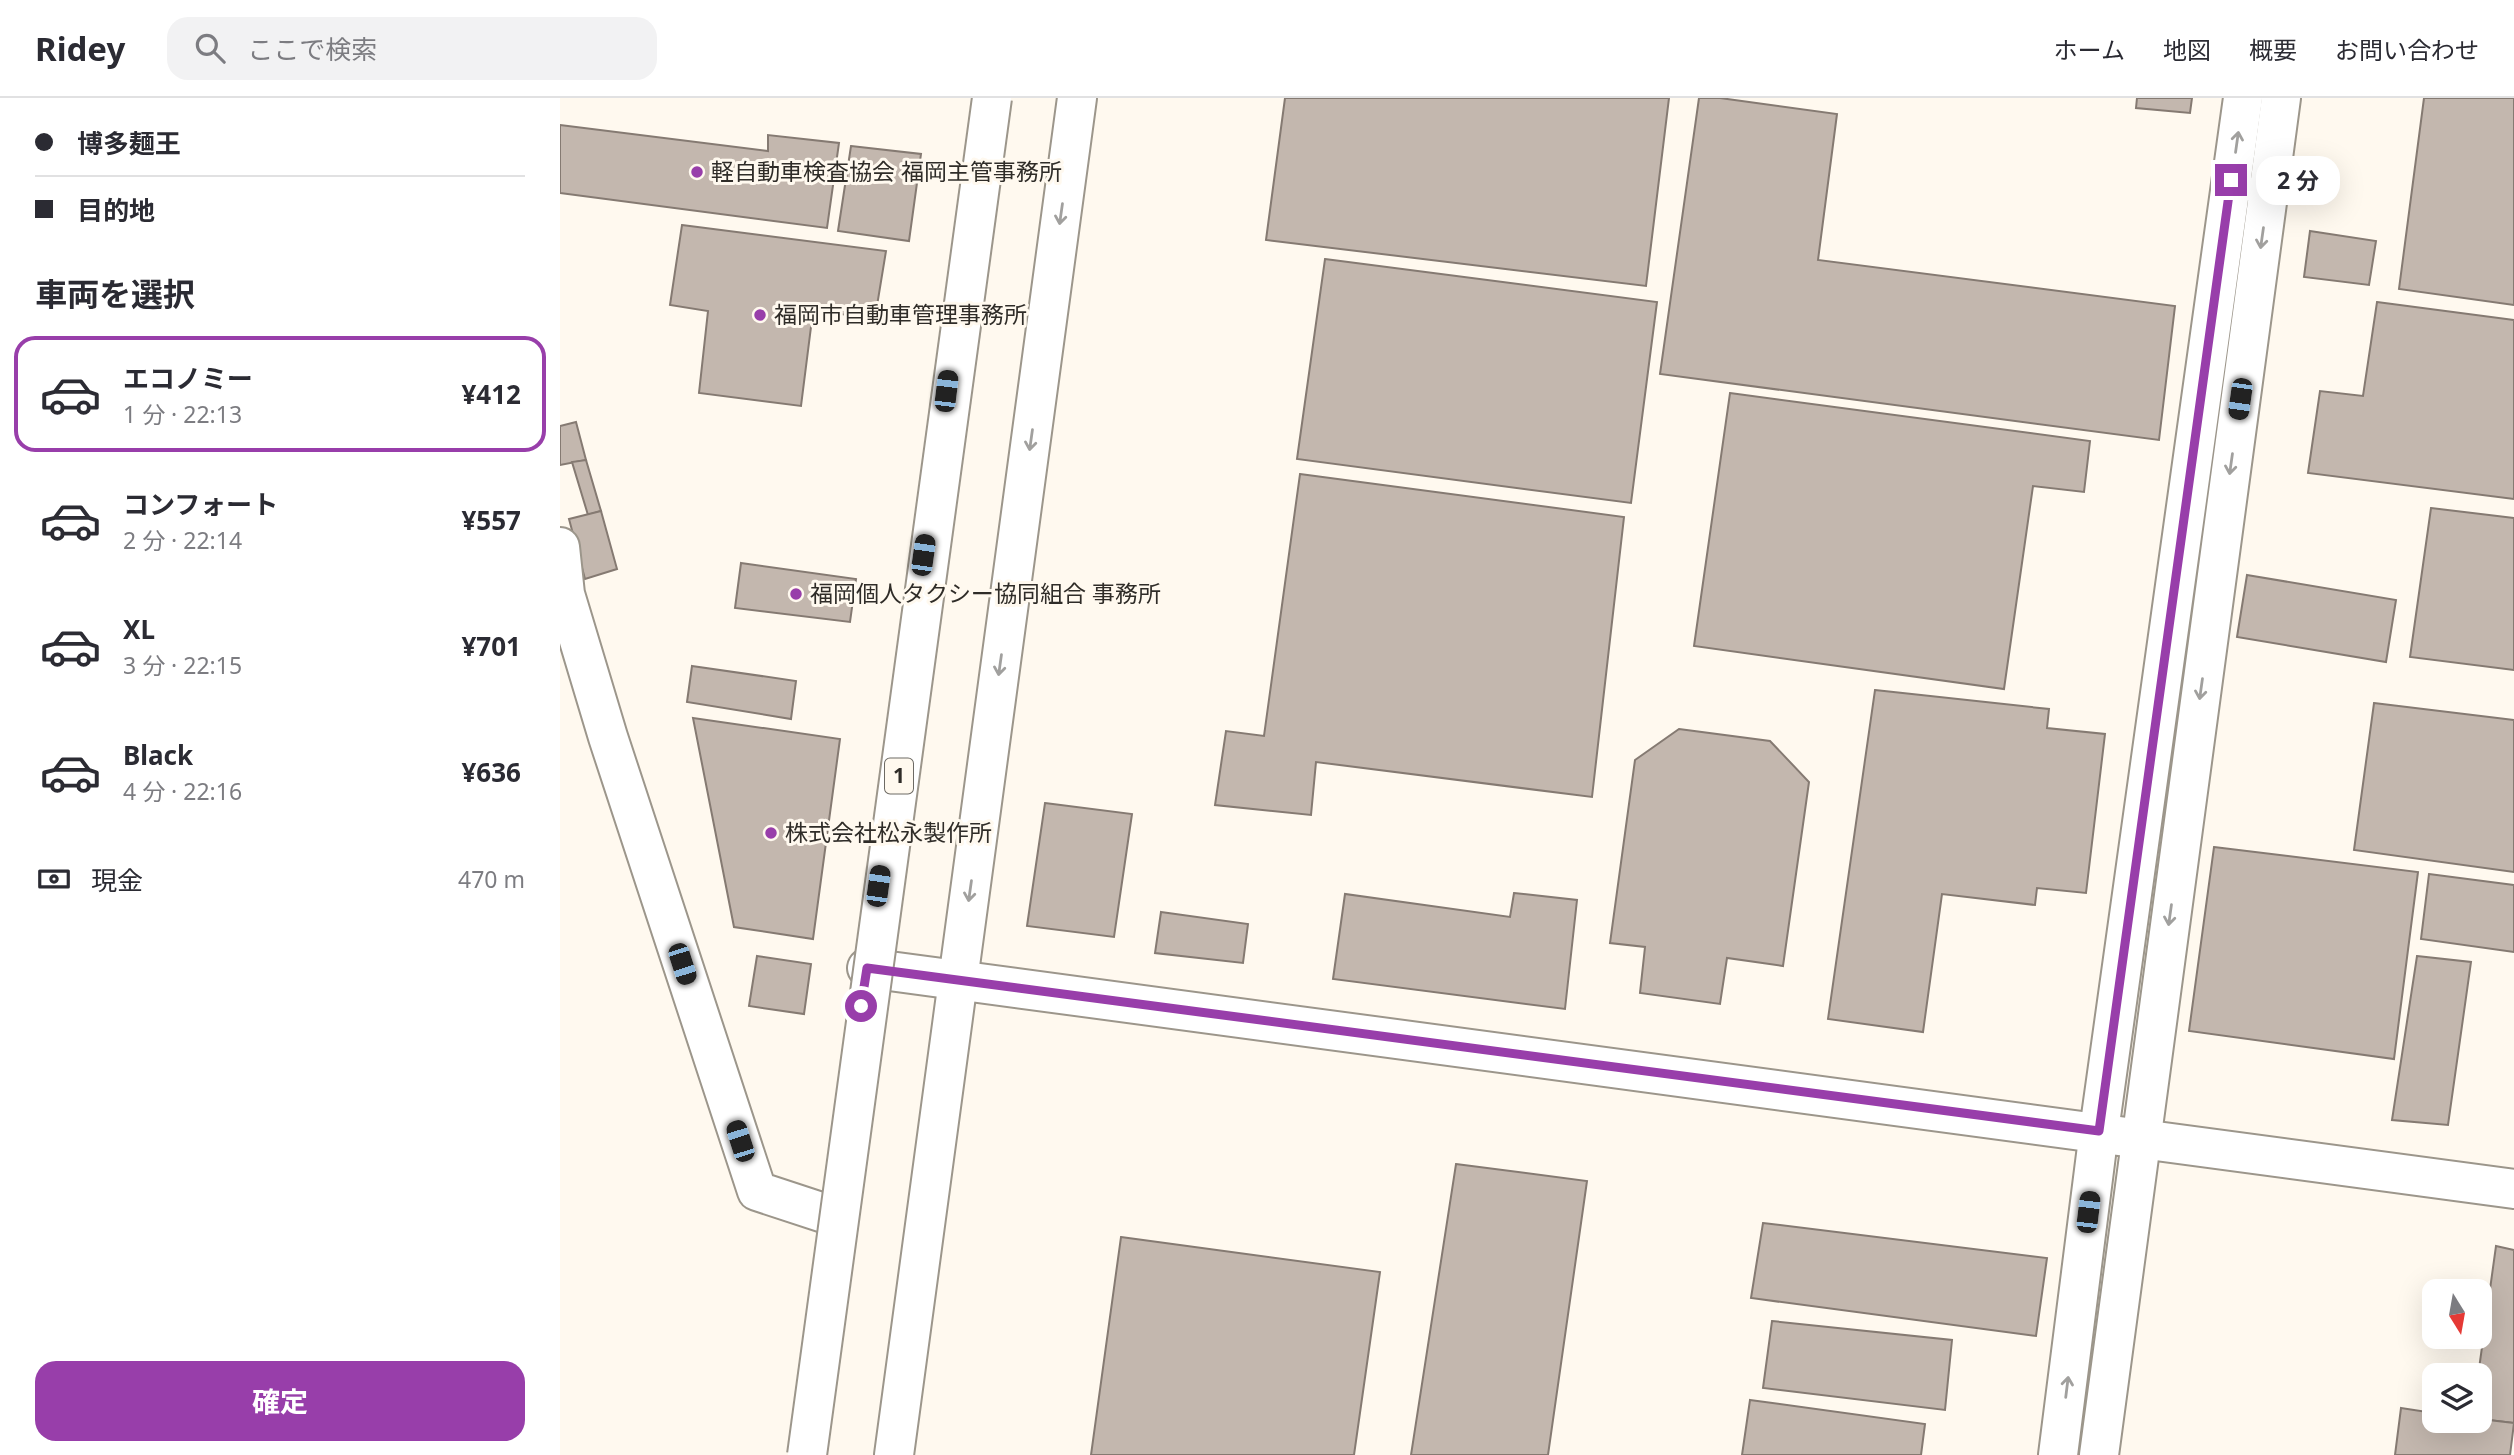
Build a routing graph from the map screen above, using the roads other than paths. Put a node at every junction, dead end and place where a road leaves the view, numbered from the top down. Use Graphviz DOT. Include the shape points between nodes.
graph roads {
  1 [pos="985,98"];
  2 [pos="992,98"];
  3 [pos="1003,98"];
  4 [pos="1077,98"];
  5 [pos="2243,98"];
  6 [pos="2281,98"];
  7 [pos="560,547"];
  8 [pos="867,968"];
  9 [pos="958,981"];
  10 [pos="2099,1131"];
  11 [pos="2140,1138"];
  12 [pos="2514,1189"];
  13 [pos="832,1216"];
  14 [pos="800,1455"];
  15 [pos="807,1455"];
  16 [pos="825,1455"];
  17 [pos="894,1455"];
  18 [pos="2058,1455"];
  19 [pos="2099,1455"];
  1 -- 8 [label="main road"];
  2 -- 15 [label="main road, 1, bridge"];
  3 -- 16 [label="main road, 1"];
  4 -- 9 [label="main road, one-way"];
  10 -- 5 [label="main road, one-way"];
  6 -- 11 [label="main road, one-way"];
  7 -- 13 [label="main road" via="565,594 608,737 757,1191"];
  8 -- 9 [label="main road"];
  8 -- 13 [label="main road"];
  9 -- 10 [label="main road"];
  9 -- 17 [label="main road"];
  10 -- 11 [label="main road"];
  18 -- 10 [label="main road, one-way"];
  11 -- 12 [label="main road"];
  11 -- 19 [label="main road"];
  13 -- 14 [label="main road"];
}
